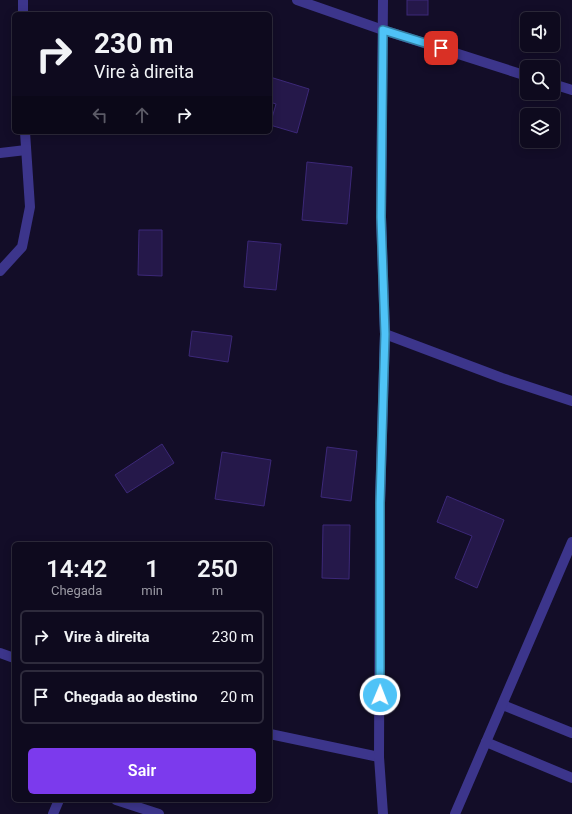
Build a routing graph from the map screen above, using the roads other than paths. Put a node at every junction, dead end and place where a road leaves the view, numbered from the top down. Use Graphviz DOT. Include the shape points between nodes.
graph roads {
  1 [pos="23,0"];
  2 [pos="297,0"];
  3 [pos="383,0"];
  4 [pos="23,12"];
  5 [pos="383,30"];
  6 [pos="520,74"];
  7 [pos="560,86"];
  8 [pos="572,90"];
  9 [pos="25,134"];
  10 [pos="26,150"];
  11 [pos="0,153"];
  12 [pos="0,271"];
  13 [pos="385,334"];
  14 [pos="572,401"];
  15 [pos="572,542"];
  16 [pos="569,555"];
  17 [pos="0,653"];
  18 [pos="12,657"];
  19 [pos="503,704"];
  20 [pos="572,733"];
  21 [pos="272,734"];
  22 [pos="486,742"];
  23 [pos="379,757"];
  24 [pos="572,778"];
  25 [pos="58,802"];
  26 [pos="122,802"];
  27 [pos="53,814"];
  28 [pos="159,814"];
  29 [pos="383,814"];
  30 [pos="455,814"];
  1 -- 4 [label="street"];
  2 -- 5 [label="street"];
  3 -- 5 [label="street"];
  5 -- 6 [label="street"];
  5 -- 13 [label="street" via="381,217"];
  7 -- 8 [label="street"];
  9 -- 10 [label="street"];
  10 -- 11 [label="street"];
  10 -- 12 [label="street" via="30,207 22,247"];
  13 -- 14 [label="street"];
  13 -- 23 [label="street" via="380,503"];
  15 -- 16 [label="street"];
  16 -- 19 [label="street"];
  17 -- 18 [label="street"];
  19 -- 20 [label="street"];
  19 -- 22 [label="street"];
  21 -- 23 [label="street"];
  22 -- 24 [label="street"];
  22 -- 30 [label="street"];
  23 -- 29 [label="street"];
  25 -- 27 [label="street"];
  26 -- 28 [label="street"];
}
